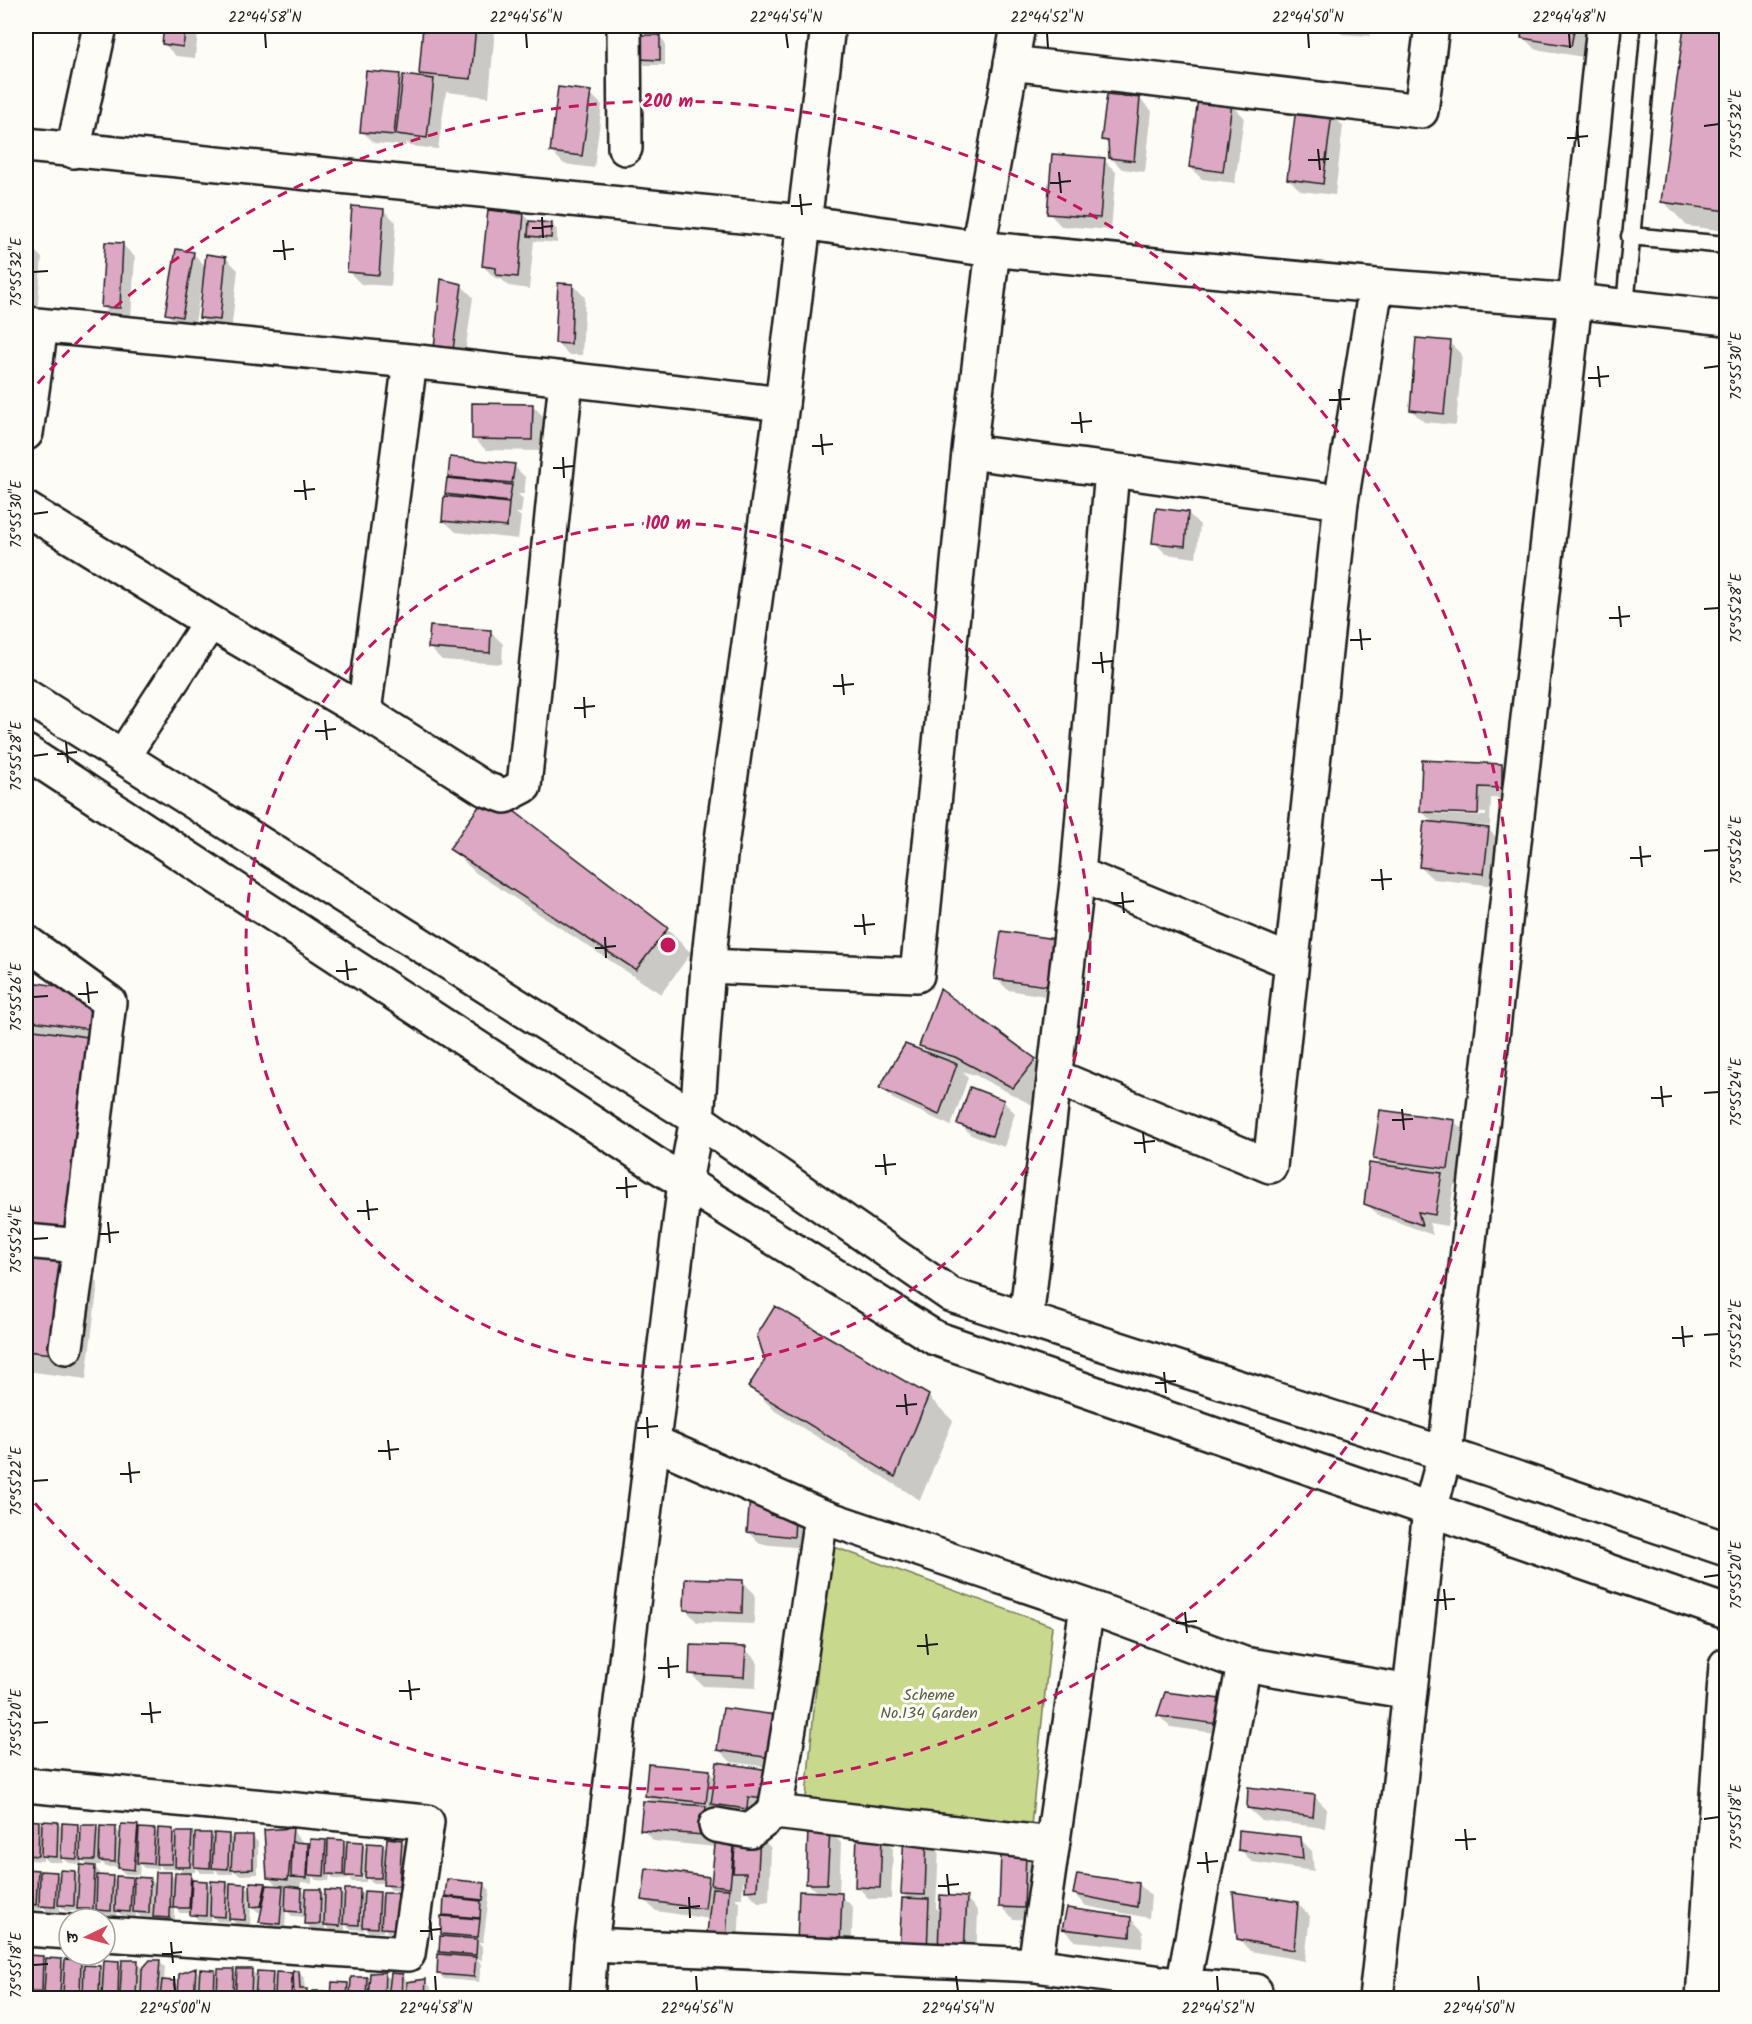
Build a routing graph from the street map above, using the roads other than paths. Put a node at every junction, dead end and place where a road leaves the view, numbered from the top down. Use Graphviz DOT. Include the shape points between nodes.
graph roads {
  1 [pos="100,26"];
  2 [pos="624,26"];
  3 [pos="828,26"];
  4 [pos="1018,26"];
  5 [pos="1432,26"];
  6 [pos="1604,26"];
  7 [pos="1650,26"];
  8 [pos="1011,63"];
  9 [pos="26,145"];
  10 [pos="625,148"];
  11 [pos="73,151"];
  12 [pos="802,222"];
  13 [pos="1630,236"];
  14 [pos="1726,245"];
  15 [pos="985,249"];
  16 [pos="1376,286"];
  17 [pos="1575,301"];
  18 [pos="1625,307"];
  19 [pos="1726,318"];
  20 [pos="33,325"];
  21 [pos="410,361"];
  22 [pos="566,380"];
  23 [pos="782,404"];
  24 [pos="26,433"];
  25 [pos="969,452"];
  26 [pos="1112,470"];
  27 [pos="1341,502"];
  28 [pos="26,509"];
  29 [pos="210,621"];
  30 [pos="26,696"];
  31 [pos="364,712"];
  32 [pos="26,752"];
  33 [pos="123,756"];
  34 [pos="1078,874"];
  35 [pos="26,942"];
  36 [pos="1292,962"];
  37 [pos="708,966"];
  38 [pos="1056,1077"];
  39 [pos="698,1119"];
  40 [pos="685,1182"];
  41 [pos="26,1241"];
  42 [pos="80,1246"];
  43 [pos="1026,1320"];
  44 [pos="66,1347"];
  45 [pos="653,1443"];
  46 [pos="1445,1454"];
  47 [pos="1430,1510"];
  48 [pos="821,1516"];
  49 [pos="1726,1549"];
  50 [pos="1087,1606"];
  51 [pos="1726,1612"];
  52 [pos="1244,1664"];
  53 [pos="1726,1665"];
  54 [pos="1410,1692"];
  55 [pos="26,1785"];
  56 [pos="775,1812"];
  57 [pos="716,1825"];
  58 [pos="1052,1844"];
  59 [pos="26,1929"];
  60 [pos="57,1931"];
  61 [pos="117,1935"];
  62 [pos="591,1946"];
  63 [pos="1035,1965"];
  64 [pos="1183,1986"];
  65 [pos="1255,1991"];
  66 [pos="587,1998"];
  67 [pos="1376,1998"];
  68 [pos="1703,1998"];
  1 -- 11 [label="street"];
  2 -- 10 [label="street"];
  3 -- 12 [label="street"];
  4 -- 8 [label="street"];
  5 -- 8 [label="street" via="1421,111"];
  6 -- 17 [label="street"];
  7 -- 13 [label="lane"];
  8 -- 15 [label="street"];
  9 -- 11 [label="street"];
  11 -- 12 [label="street"];
  12 -- 15 [label="street"];
  12 -- 23 [label="street"];
  13 -- 14 [label="lane"];
  13 -- 18 [label="lane"];
  15 -- 16 [label="street"];
  15 -- 25 [label="street"];
  16 -- 17 [label="street"];
  16 -- 27 [label="street"];
  17 -- 18 [label="street"];
  17 -- 46 [label="street"];
  18 -- 19 [label="street"];
  20 -- 21 [label="street"];
  20 -- 24 [label="street"];
  21 -- 22 [label="street"];
  21 -- 31 [label="street"];
  22 -- 23 [label="street"];
  22 -- 31 [label="street" via="524,786 505,795 485,789"];
  23 -- 37 [label="street"];
  25 -- 26 [label="street"];
  25 -- 37 [label="street" via="917,975"];
  26 -- 27 [label="street"];
  26 -- 34 [label="street"];
  27 -- 36 [label="street"];
  28 -- 29 [label="street"];
  29 -- 31 [label="street"];
  29 -- 33 [label="street"];
  30 -- 33 [label="street"];
  32 -- 40 [label="street"];
  33 -- 39 [label="street"];
  34 -- 36 [label="street"];
  34 -- 38 [label="street"];
  35 -- 42 [label="street" via="109,1002"];
  36 -- 38 [label="street" via="1270,1166"];
  37 -- 39 [label="street"];
  38 -- 43 [label="street"];
  39 -- 40 [label="street"];
  39 -- 43 [label="street" via="951,1295"];
  40 -- 45 [label="street"];
  40 -- 47 [label="street" via="935,1338"];
  41 -- 42 [label="street"];
  42 -- 44 [label="street"];
  43 -- 46 [label="street"];
  45 -- 48 [label="street"];
  45 -- 62 [label="street"];
  46 -- 47 [label="street"];
  46 -- 49 [label="street"];
  47 -- 51 [label="street"];
  47 -- 54 [label="street"];
  48 -- 50 [label="street"];
  48 -- 56 [label="street"];
  50 -- 52 [label="street"];
  50 -- 58 [label="street"];
  52 -- 54 [label="street"];
  52 -- 64 [label="street"];
  53 -- 68 [label="street"];
  54 -- 67 [label="street"];
  55 -- 61 [label="street" via="427,1822 408,1954"];
  56 -- 57 [label="street" via="750,1831"];
  56 -- 58 [label="street"];
  58 -- 63 [label="street"];
  59 -- 60 [label="street"];
  62 -- 63 [label="street"];
  62 -- 66 [label="street"];
  63 -- 64 [label="street"];
  64 -- 65 [label="street"];
}
